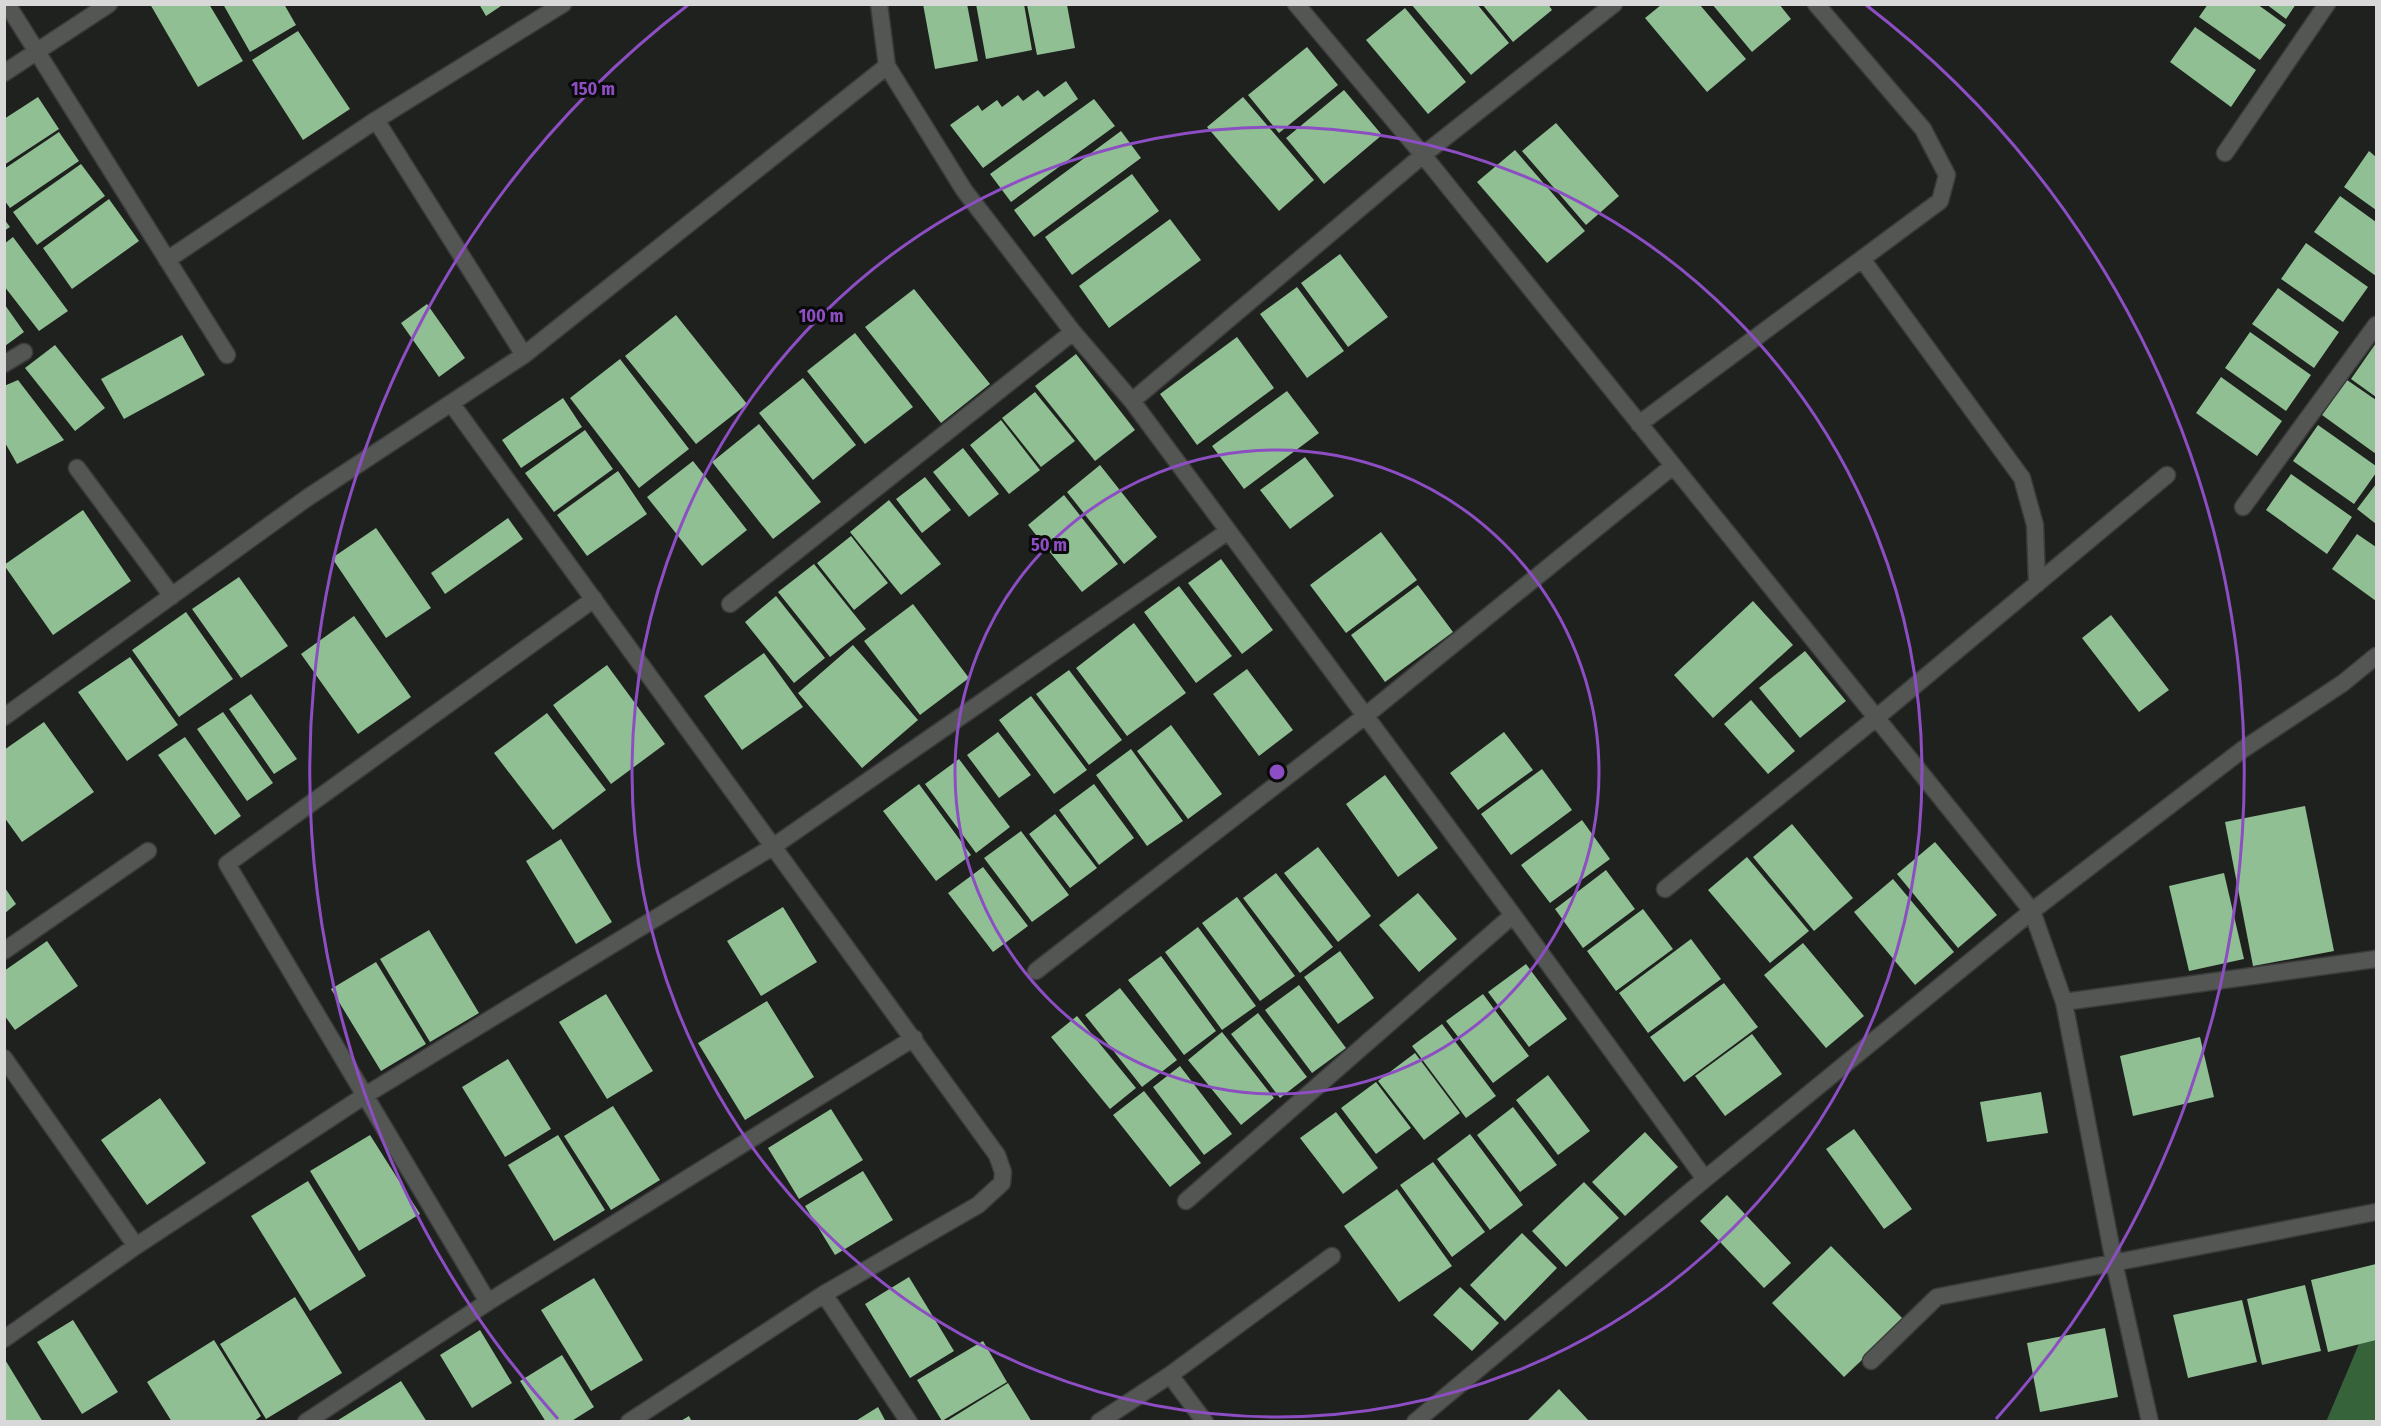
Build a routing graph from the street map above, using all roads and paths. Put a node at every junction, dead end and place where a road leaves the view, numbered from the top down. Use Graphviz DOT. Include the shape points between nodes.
graph roads {
  1 [pos="7,4"];
  2 [pos="109,4"];
  3 [pos="564,4"];
  4 [pos="879,4"];
  5 [pos="1296,4"];
  6 [pos="1614,4"];
  7 [pos="1816,4"];
  8 [pos="2327,4"];
  9 [pos="36,52"];
  10 [pos="887,66"];
  11 [pos="4,73"];
  12 [pos="376,120"];
  13 [pos="2225,153"];
  14 [pos="1423,155"];
  15 [pos="1862,259"];
  16 [pos="167,260"];
  17 [pos="2376,325"];
  18 [pos="1072,332"];
  19 [pos="24,352"];
  20 [pos="227,355"];
  21 [pos="524,355"];
  22 [pos="4,364"];
  23 [pos="1132,401"];
  24 [pos="451,404"];
  25 [pos="1639,424"];
  26 [pos="1673,466"];
  27 [pos="77,468"];
  28 [pos="2167,475"];
  29 [pos="2243,507"];
  30 [pos="1227,532"];
  31 [pos="2037,584"];
  32 [pos="172,596"];
  33 [pos="594,599"];
  34 [pos="730,604"];
  35 [pos="2376,656"];
  36 [pos="4,717"];
  37 [pos="1365,717"];
  38 [pos="1876,718"];
  39 [pos="774,846"];
  40 [pos="148,850"];
  41 [pos="1665,889"];
  42 [pos="2032,911"];
  43 [pos="1513,915"];
  44 [pos="4,951"];
  45 [pos="2376,959"];
  46 [pos="1036,970"];
  47 [pos="2064,1002"];
  48 [pos="914,1038"];
  49 [pos="4,1058"];
  50 [pos="364,1096"];
  51 [pos="1705,1179"];
  52 [pos="1186,1201"];
  53 [pos="2376,1212"];
  54 [pos="136,1246"];
  55 [pos="1332,1256"];
  56 [pos="2114,1262"];
  57 [pos="824,1294"];
  58 [pos="488,1302"];
  59 [pos="4,1339"];
  60 [pos="1871,1361"];
  61 [pos="1170,1375"];
  62 [pos="306,1422"];
  63 [pos="629,1422"];
  64 [pos="909,1422"];
  65 [pos="1099,1422"];
  66 [pos="1205,1422"];
  67 [pos="1415,1422"];
  68 [pos="2150,1422"];
  1 -- 9 [label="street"];
  2 -- 9 [label="street"];
  3 -- 12 [label="street"];
  4 -- 10 [label="street"];
  5 -- 14 [label="street"];
  6 -- 14 [label="street"];
  7 -- 15 [label="street" via="1923,129 1947,175 1940,201"];
  8 -- 13 [label="street"];
  9 -- 11 [label="street"];
  9 -- 16 [label="street"];
  10 -- 18 [label="street" via="964,190"];
  10 -- 21 [label="street"];
  12 -- 16 [label="street"];
  12 -- 21 [label="street"];
  14 -- 23 [label="street"];
  14 -- 25 [label="street"];
  15 -- 25 [label="street"];
  15 -- 31 [label="street" via="2022,478 2035,525"];
  16 -- 20 [label="street"];
  17 -- 29 [label="street"];
  18 -- 23 [label="street"];
  18 -- 34 [label="street"];
  19 -- 22 [label="street"];
  21 -- 24 [label="street"];
  23 -- 30 [label="street"];
  24 -- 32 [label="street" via="307,498"];
  24 -- 33 [label="street"];
  25 -- 26 [label="street"];
  26 -- 37 [label="street"];
  26 -- 38 [label="street"];
  27 -- 32 [label="street"];
  28 -- 31 [label="street"];
  30 -- 37 [label="street"];
  30 -- 39 [label="street"];
  31 -- 38 [label="street"];
  32 -- 36 [label="street"];
  33 -- 39 [label="street"];
  33 -- 50 [label="street" via="227,864"];
  35 -- 42 [label="street" via="2343,683 2242,750"];
  37 -- 43 [label="street"];
  37 -- 46 [label="street"];
  38 -- 41 [label="street"];
  38 -- 42 [label="street"];
  39 -- 48 [label="street"];
  39 -- 50 [label="street"];
  40 -- 44 [label="street"];
  42 -- 47 [label="street"];
  42 -- 51 [label="street"];
  43 -- 51 [label="street"];
  43 -- 52 [label="street"];
  45 -- 47 [label="street"];
  47 -- 56 [label="street"];
  48 -- 57 [label="street" via="997,1155 1002,1183 978,1205"];
  48 -- 58 [label="street"];
  49 -- 54 [label="street"];
  50 -- 54 [label="street"];
  50 -- 58 [label="street"];
  51 -- 67 [label="street"];
  53 -- 56 [label="street"];
  54 -- 59 [label="street"];
  55 -- 61 [label="street"];
  56 -- 60 [label="street" via="1937,1297"];
  56 -- 68 [label="street"];
  57 -- 63 [label="street"];
  57 -- 64 [label="street"];
  58 -- 62 [label="street"];
  61 -- 65 [label="street"];
  61 -- 66 [label="street"];
}
